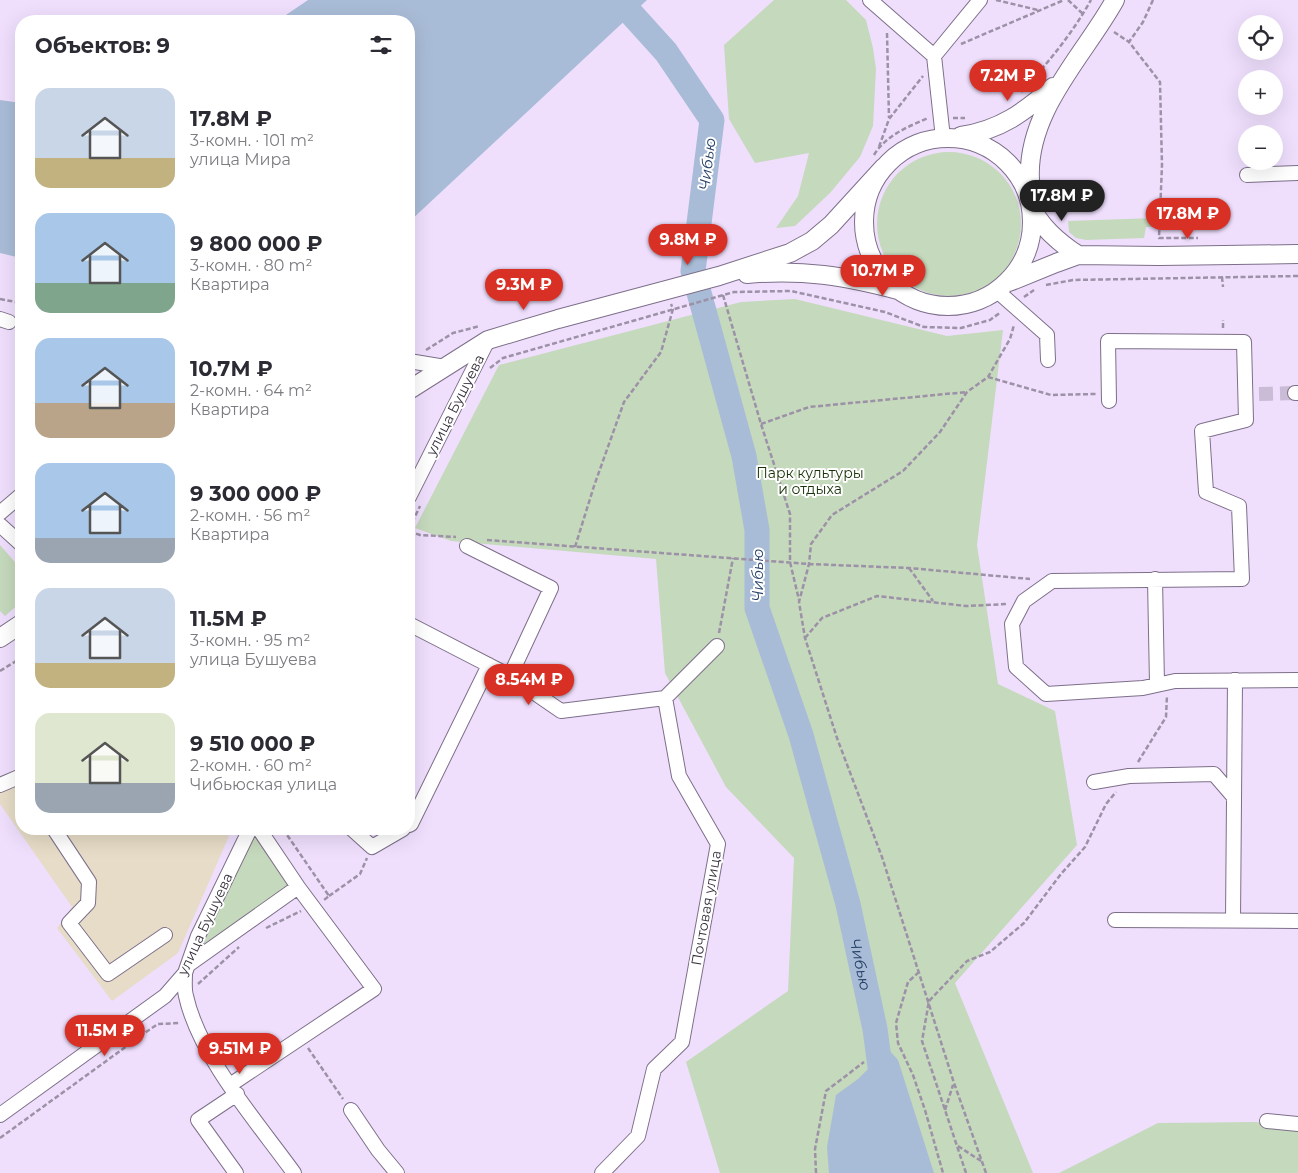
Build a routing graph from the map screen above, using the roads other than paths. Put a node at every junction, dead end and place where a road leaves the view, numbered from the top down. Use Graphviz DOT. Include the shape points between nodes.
graph roads {
  1 [pos="870,0"];
  2 [pos="980,0"];
  3 [pos="1115,0"];
  4 [pos="934,60"];
  5 [pos="1065,77"];
  6 [pos="949,138"];
  7 [pos="879,161"];
  8 [pos="1298,174"];
  9 [pos="1247,175"];
  10 [pos="1031,203"];
  11 [pos="1298,254"];
  12 [pos="1078,255"];
  13 [pos="719,276"];
  14 [pos="1001,287"];
  15 [pos="898,290"];
  16 [pos="488,340"];
  17 [pos="1048,360"];
  18 [pos="415,362"];
  19 [pos="445,367"];
  20 [pos="415,386"];
  21 [pos="1109,398"];
  22 [pos="15,500"];
  23 [pos="415,500"];
  24 [pos="0,512"];
  25 [pos="0,525"];
  26 [pos="15,539"];
  27 [pos="463,542"];
  28 [pos="1155,580"];
  29 [pos="415,627"];
  30 [pos="15,628"];
  31 [pos="0,638"];
  32 [pos="717,646"];
  33 [pos="489,665"];
  34 [pos="510,676"];
  35 [pos="1234,680"];
  36 [pos="1298,680"];
  37 [pos="1157,684"];
  38 [pos="666,698"];
  39 [pos="15,779"];
  40 [pos="1094,782"];
  41 [pos="0,785"];
  42 [pos="1234,796"];
  43 [pos="415,816"];
  44 [pos="58,835"];
  45 [pos="247,835"];
  46 [pos="263,835"];
  47 [pos="359,835"];
  48 [pos="393,835"];
  49 [pos="298,887"];
  50 [pos="1115,920"];
  51 [pos="1233,920"];
  52 [pos="1298,921"];
  53 [pos="165,935"];
  54 [pos="187,969"];
  55 [pos="232,1092"];
  56 [pos="351,1110"];
  57 [pos="0,1115"];
  58 [pos="1267,1121"];
  59 [pos="1298,1124"];
  60 [pos="236,1173"];
  61 [pos="294,1173"];
  62 [pos="397,1173"];
  63 [pos="602,1173"];
  1 -- 4 [label="street"];
  2 -- 4 [label="street"];
  3 -- 5 [label="main road" via="1102,25"];
  4 -- 6 [label="street" via="940,116"];
  5 -- 6 [label="main road" via="1013,119 985,131"];
  5 -- 10 [label="main road" via="1048,105 1036,135 1029,168"];
  6 -- 7 [label="main road" via="929,140"];
  6 -- 10 [label="main road" via="981,144 1004,158 1021,178"];
  7 -- 13 [label="main road" via="831,225 812,241 790,253"];
  7 -- 15 [label="main road" via="864,216 866,242 878,269"];
  8 -- 9 [label="street"];
  10 -- 12 [label="main road" via="1050,233"];
  10 -- 14 [label="main road" via="1032,232 1024,260"];
  11 -- 12 [label="main road"];
  12 -- 14 [label="main road"];
  13 -- 15 [label="main road" via="763,272 808,273"];
  13 -- 16 [label="main road"];
  14 -- 15 [label="main road" via="982,300 953,306 924,303"];
  14 -- 17 [label="street" via="1018,310 1047,335"];
  16 -- 19 [label="main road"];
  16 -- 23 [label="street, улица Бушуева"];
  18 -- 19 [label="street"];
  19 -- 20 [label="main road"];
  21 -- 28 [label="street" via="1108,341 1244,342 1252,394 1246,420 1202,431 1206,492 1239,506 1242,579"];
  22 -- 24 [label="street"];
  25 -- 26 [label="street"];
  27 -- 34 [label="street" via="551,588"];
  28 -- 37 [label="street"];
  28 -- 37 [label="street" via="1052,580 1024,601 1012,624 1016,667 1046,694 1143,688"];
  29 -- 33 [label="street"];
  30 -- 31 [label="main road"];
  32 -- 38 [label="street"];
  33 -- 34 [label="street"];
  33 -- 43 [label="street"];
  34 -- 38 [label="street" via="561,711"];
  35 -- 36 [label="street"];
  35 -- 37 [label="street"];
  35 -- 42 [label="street"];
  38 -- 63 [label="street, Почтовая улица" via="680,776 718,844 682,1042 654,1069 638,1136"];
  39 -- 41 [label="street"];
  40 -- 42 [label="street" via="1130,776 1214,774"];
  42 -- 51 [label="street"];
  44 -- 53 [label="street" via="89,882 88,903 69,923 108,974"];
  45 -- 54 [label="street, улица Бушуева" via="198,936"];
  46 -- 49 [label="street"];
  47 -- 48 [label="street" via="372,847"];
  49 -- 54 [label="street"];
  49 -- 55 [label="street" via="374,990 301,1038"];
  50 -- 51 [label="street"];
  51 -- 52 [label="street"];
  54 -- 55 [label="street" via="185,995 195,1026"];
  54 -- 57 [label="street, улица Бушуева" via="166,996"];
  55 -- 60 [label="street" via="198,1120"];
  55 -- 61 [label="street"];
  56 -- 62 [label="street"];
  58 -- 59 [label="street"];
}
